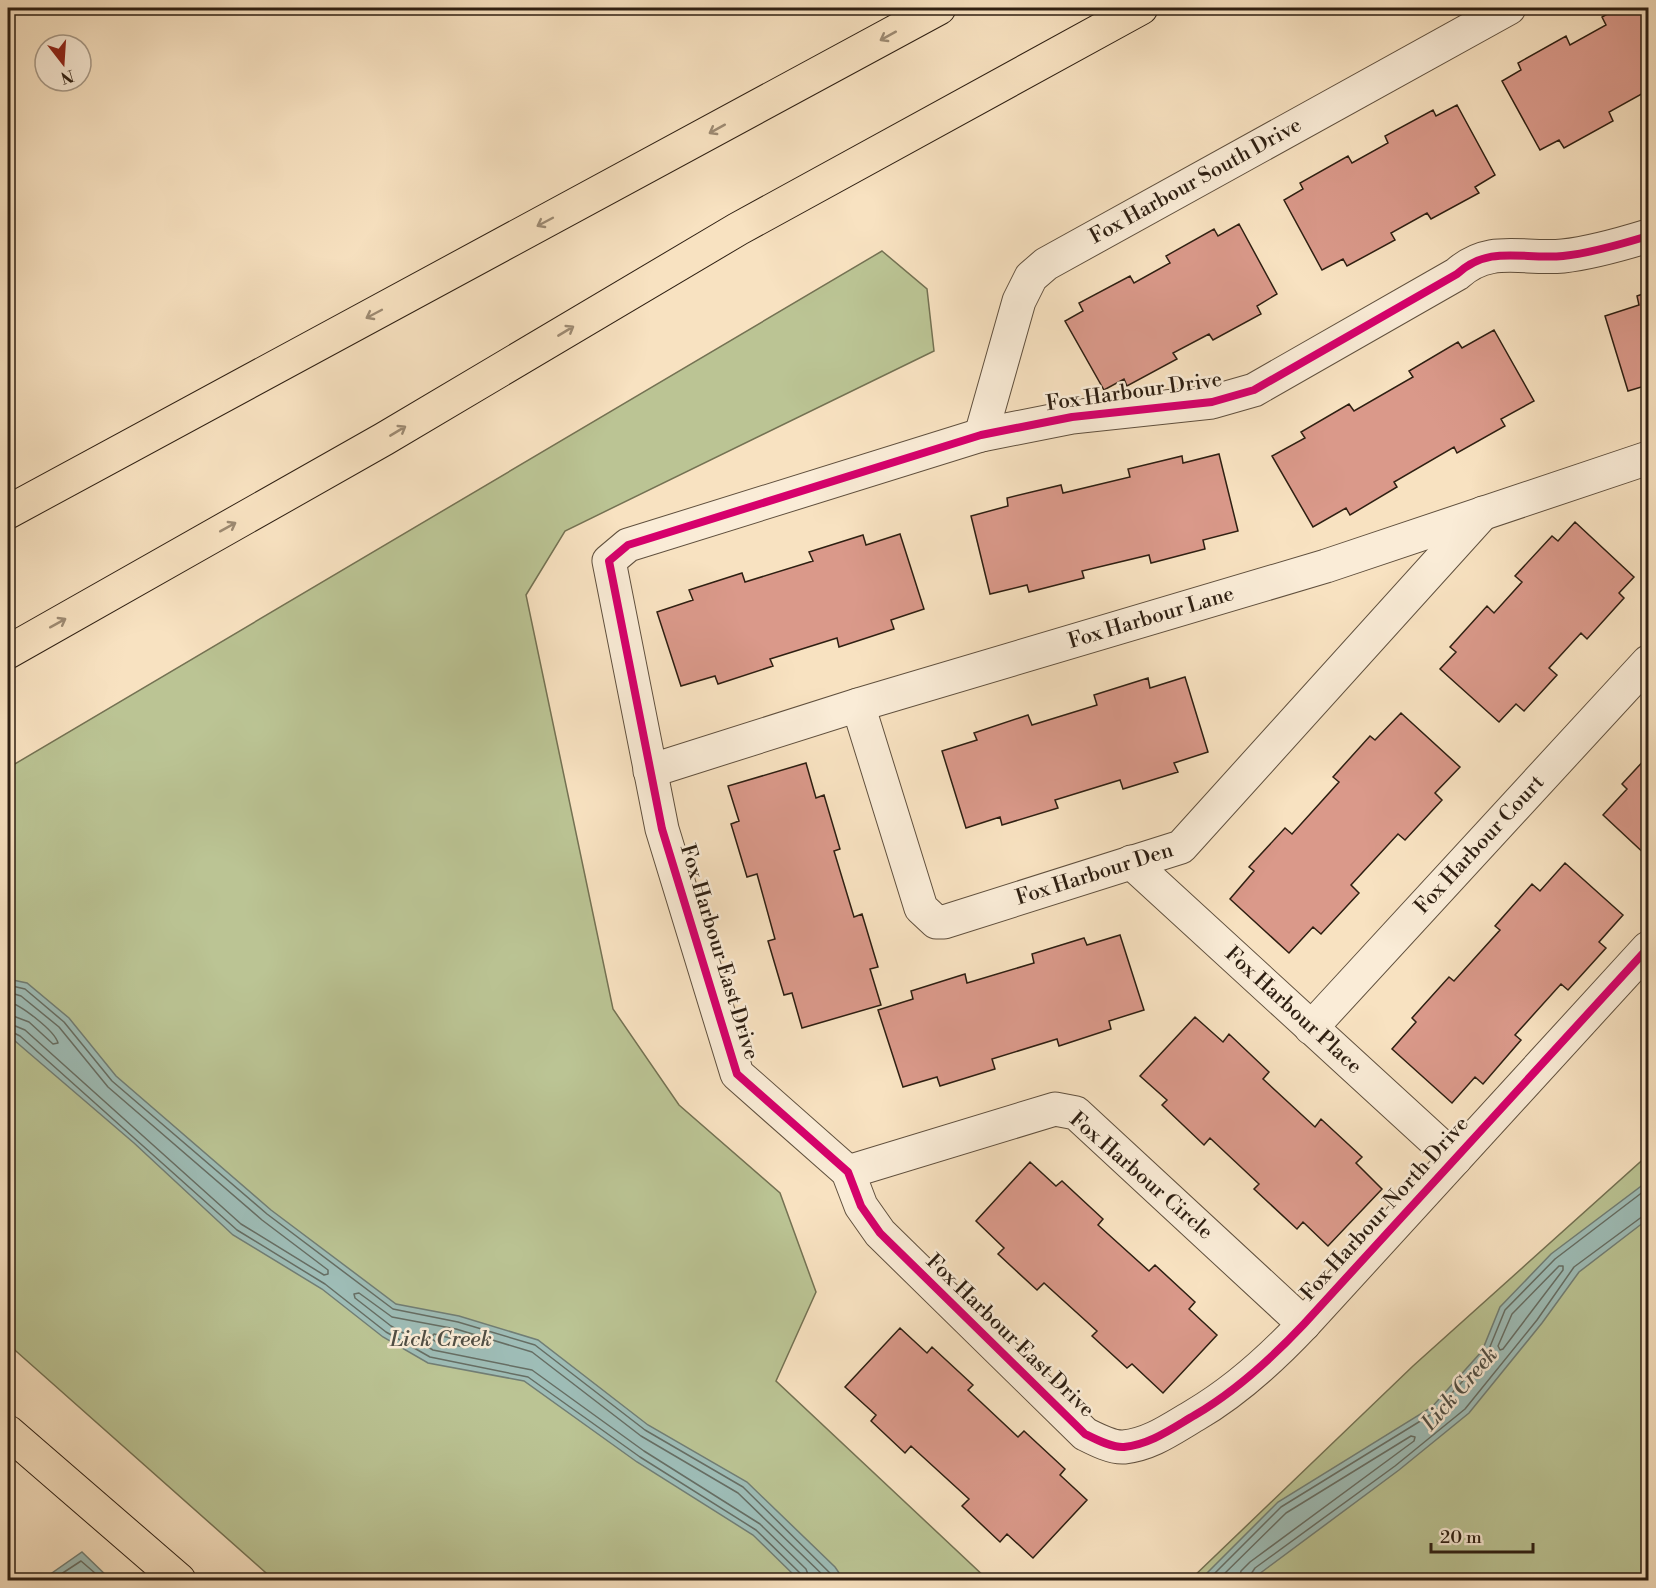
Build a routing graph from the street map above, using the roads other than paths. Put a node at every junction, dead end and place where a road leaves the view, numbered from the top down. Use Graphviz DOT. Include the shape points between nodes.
graph roads {
  1 [pos="939,8"];
  2 [pos="1141,8"];
  3 [pos="1509,8"];
  4 [pos="1648,236"];
  5 [pos="981,435"];
  6 [pos="1648,458"];
  7 [pos="8,512"];
  8 [pos="1485,512"];
  9 [pos="609,561"];
  10 [pos="8,652"];
  11 [pos="1648,662"];
  12 [pos="858,705"];
  13 [pos="650,771"];
  14 [pos="1131,862"];
  15 [pos="1648,948"];
  16 [pos="1311,1028"];
  17 [pos="1455,1160"];
  18 [pos="848,1172"];
  19 [pos="1304,1324"];
  20 [pos="8,1432"];
  21 [pos="1116,1446"];
  22 [pos="179,1581"];
  1 -- 7 [label="main road, one-way"];
  10 -- 2 [label="main road, one-way" via="384,439 738,230"];
  3 -- 5 [label="street, Fox Harbour South Drive" via="1046,264 1031,277 1021,295"];
  4 -- 5 [label="street, Fox Harbour Drive" via="1562,256 1494,255 1471,262 1457,274 1254,390 1212,402 1072,417"];
  5 -- 9 [label="street, Fox Harbour Drive" via="628,545"];
  6 -- 8 [label="street, Fox Harbour Lane"];
  8 -- 12 [label="street, Fox Harbour Lane" via="1326,566"];
  8 -- 14 [label="street, Fox Harbour Den" via="1181,847"];
  9 -- 13 [label="street, Fox Harbour East Drive"];
  11 -- 16 [label="street, Fox Harbour Court"];
  12 -- 13 [label="street, Fox Harbour Lane"];
  12 -- 14 [label="street, Fox Harbour Den" via="921,908 936,922"];
  13 -- 18 [label="street, Fox Harbour East Drive" via="662,829 737,1074"];
  14 -- 16 [label="street, Fox Harbour Place"];
  15 -- 17 [label="street, Fox Harbour North Drive"];
  16 -- 17 [label="street, Fox Harbour Place"];
  17 -- 19 [label="street, Fox Harbour North Drive"];
  18 -- 19 [label="street, Fox Harbour Circle" via="1055,1108 1069,1110"];
  18 -- 21 [label="street, Fox Harbour East Drive" via="861,1206 890,1243 1085,1434"];
  19 -- 21 [label="street, Fox Harbour North Drive" via="1250,1377 1210,1408 1152,1441"];
  20 -- 22 [label="main road"];
}
